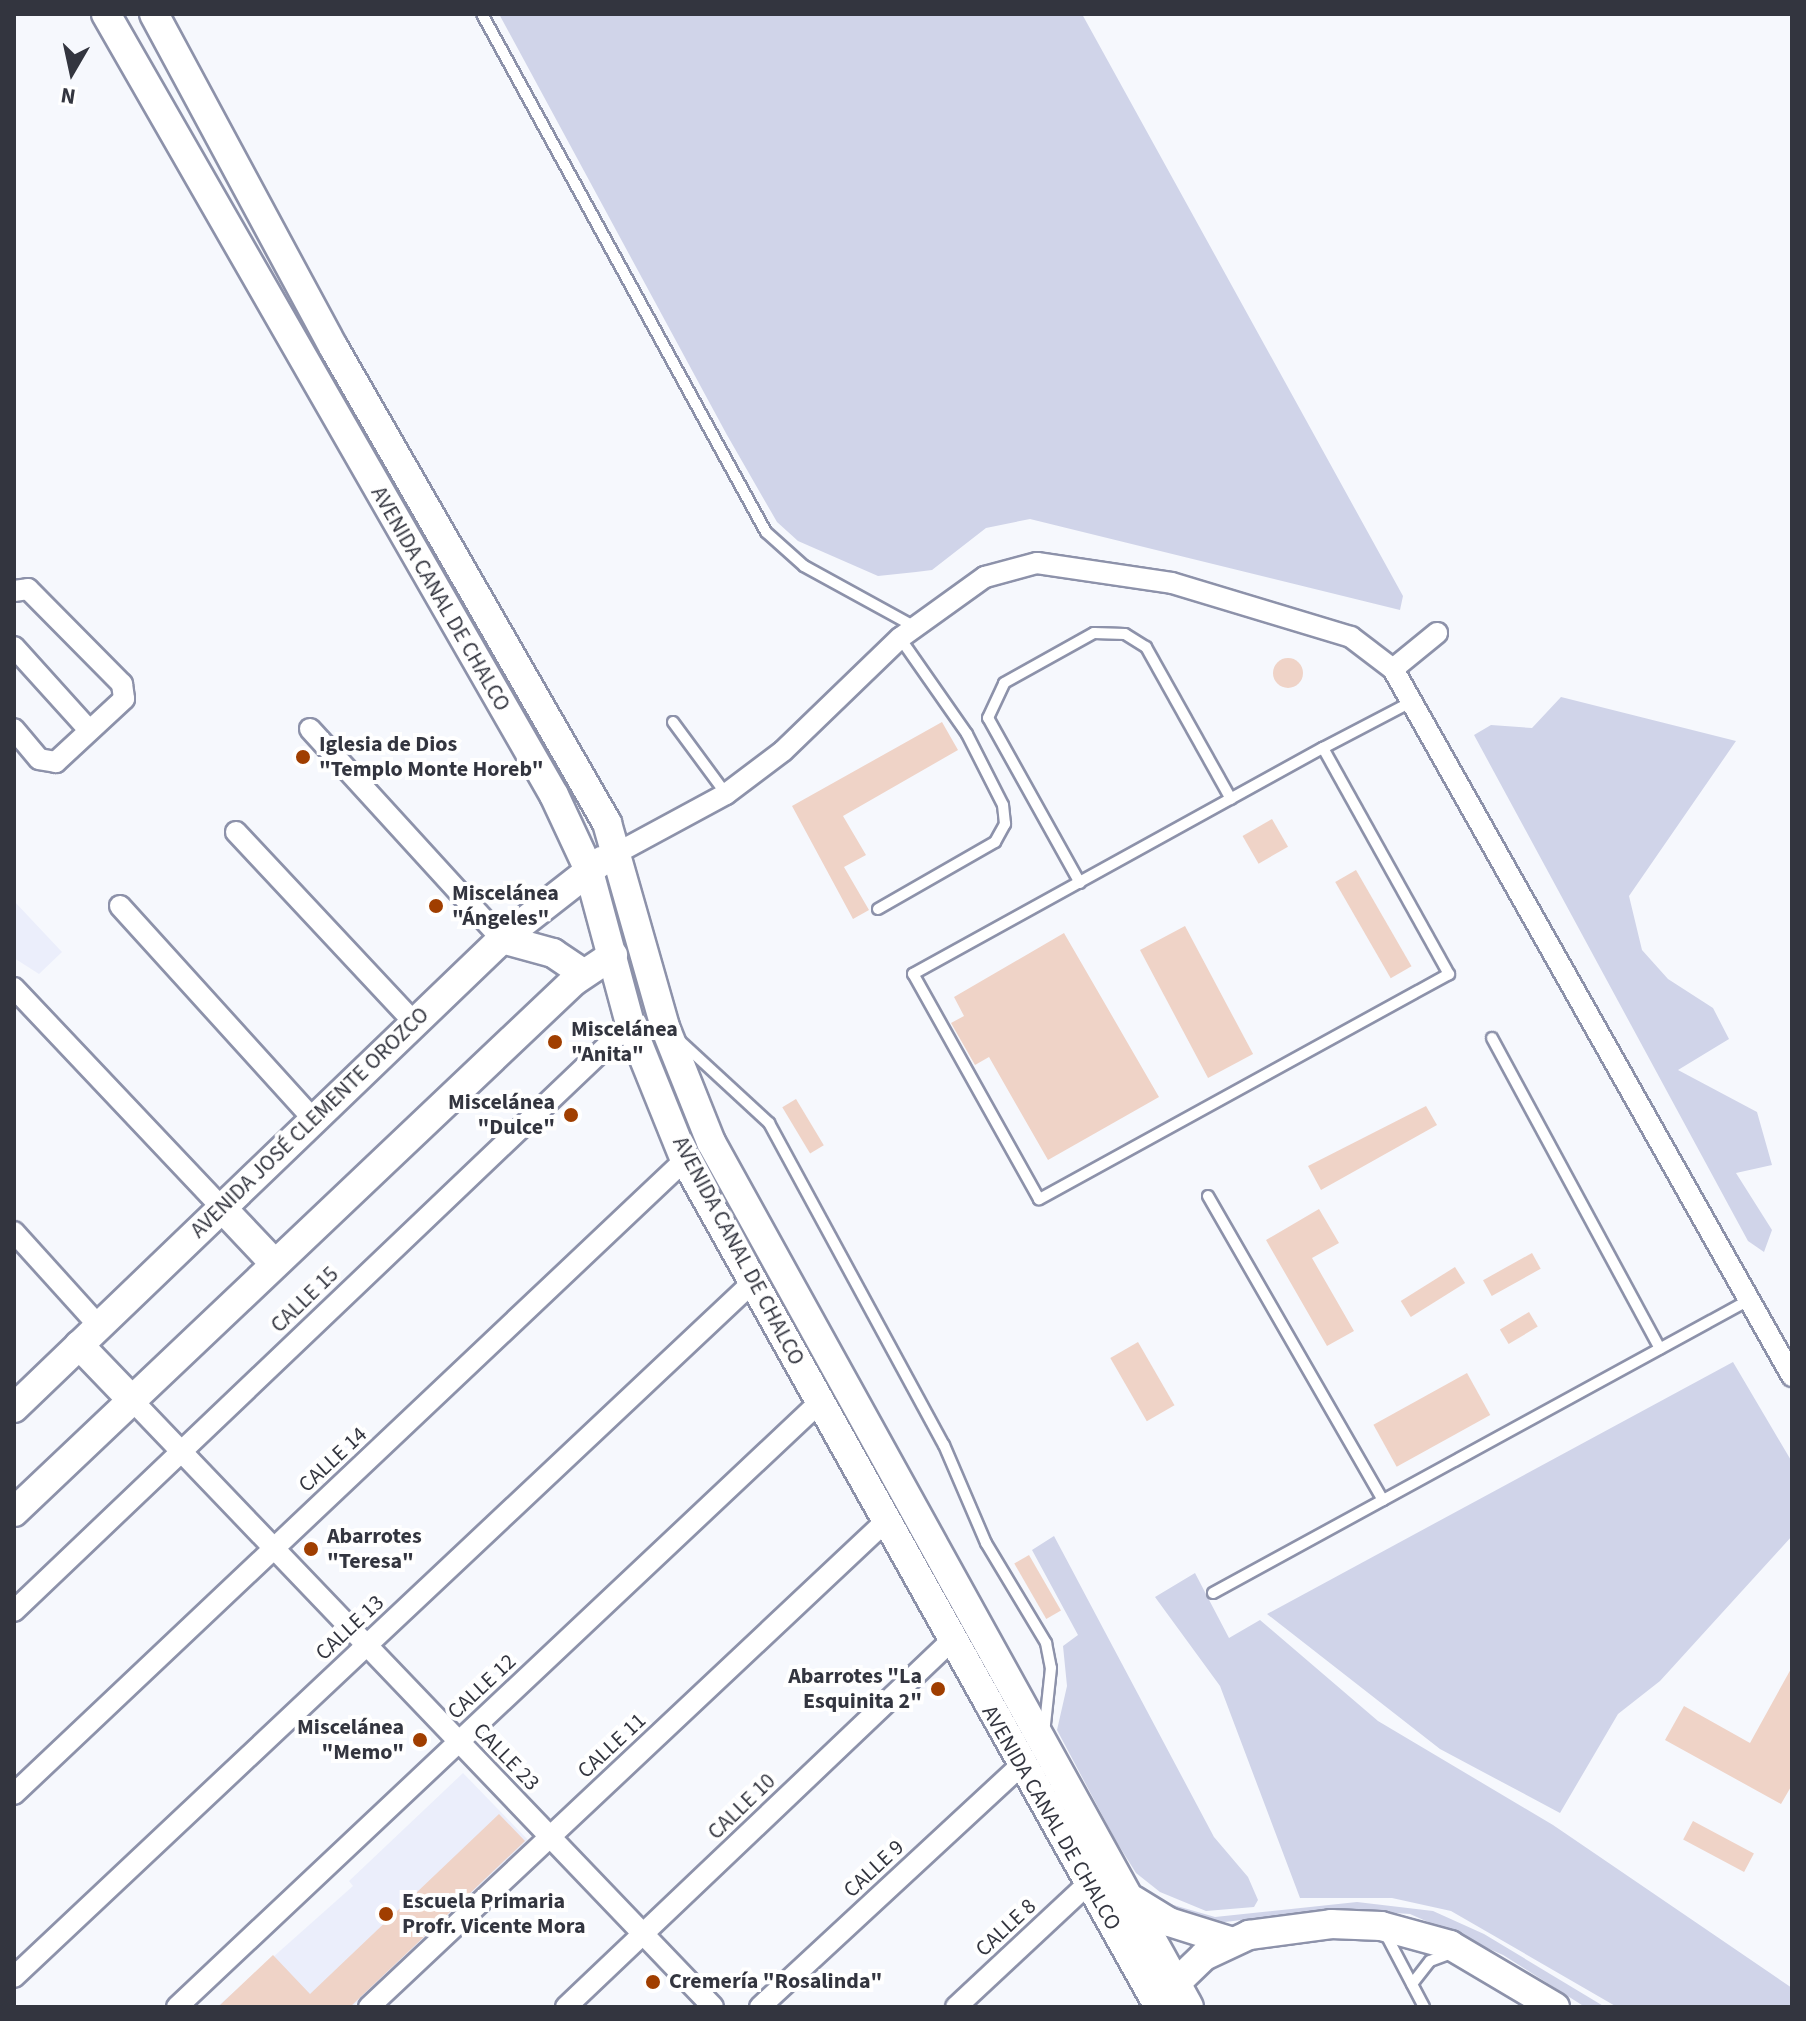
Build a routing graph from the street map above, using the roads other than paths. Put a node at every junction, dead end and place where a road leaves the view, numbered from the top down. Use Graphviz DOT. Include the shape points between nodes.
graph roads {
  1 [pos="106,14"];
  2 [pos="154,14"];
  3 [pos="482,14"];
  4 [pos="14,591"];
  5 [pos="907,632"];
  6 [pos="1437,633"];
  7 [pos="14,647"];
  8 [pos="1393,669"];
  9 [pos="1411,702"];
  10 [pos="673,722"];
  11 [pos="14,729"];
  12 [pos="310,729"];
  13 [pos="89,730"];
  14 [pos="1323,748"];
  15 [pos="726,794"];
  16 [pos="1231,799"];
  17 [pos="236,832"];
  18 [pos="617,853"];
  19 [pos="588,868"];
  20 [pos="1080,883"];
  21 [pos="120,906"];
  22 [pos="878,909"];
  23 [pos="502,939"];
  24 [pos="613,955"];
  25 [pos="583,973"];
  26 [pos="14,988"];
  27 [pos="415,1023"];
  28 [pos="630,1024"];
  29 [pos="665,1027"];
  30 [pos="1492,1038"];
  31 [pos="314,1120"];
  32 [pos="685,1160"];
  33 [pos="1208,1196"];
  34 [pos="222,1208"];
  35 [pos="14,1232"];
  36 [pos="275,1264"];
  37 [pos="754,1281"];
  38 [pos="1749,1300"];
  39 [pos="89,1335"];
  40 [pos="1660,1349"];
  41 [pos="1792,1376"];
  42 [pos="132,1400"];
  43 [pos="820,1402"];
  44 [pos="14,1408"];
  45 [pos="181,1451"];
  46 [pos="1383,1500"];
  47 [pos="14,1512"];
  48 [pos="887,1520"];
  49 [pos="274,1549"];
  50 [pos="1213,1593"];
  51 [pos="14,1611"];
  52 [pos="950,1642"];
  53 [pos="367,1645"];
  54 [pos="459,1741"];
  55 [pos="1042,1743"];
  56 [pos="1021,1765"];
  57 [pos="14,1794"];
  58 [pos="550,1837"];
  59 [pos="1088,1884"];
  60 [pos="1132,1899"];
  61 [pos="1381,1926"];
  62 [pos="644,1934"];
  63 [pos="1240,1938"];
  64 [pos="1471,1957"];
  65 [pos="14,1977"];
  66 [pos="1412,1984"];
  67 [pos="1166,2001"];
  68 [pos="177,2007"];
  69 [pos="369,2007"];
  70 [pos="566,2007"];
  71 [pos="713,2007"];
  72 [pos="760,2007"];
  73 [pos="956,2007"];
  74 [pos="1424,2007"];
  75 [pos="1555,2007"];
  1 -- 19 [label="main road, AVENIDA CANAL DE CHALCO" via="554,795"];
  2 -- 18 [label="main road, AVENIDA CANAL DE CHALCO" via="334,348 607,823"];
  3 -- 5 [label="lane" via="766,532 804,566"];
  4 -- 13 [label="street" via="28,589 122,684 124,699"];
  5 -- 8 [label="street" via="985,577 1037,563 1172,583 1300,617 1351,637"];
  5 -- 15 [label="street" via="815,723"];
  5 -- 22 [label="lane" via="967,734 1003,805 1005,824 995,842"];
  6 -- 8 [label="street"];
  7 -- 13 [label="street"];
  8 -- 9 [label="street"];
  9 -- 14 [label="lane"];
  9 -- 38 [label="street"];
  10 -- 15 [label="lane"];
  11 -- 13 [label="street" via="47,762 56,762"];
  12 -- 23 [label="street"];
  14 -- 16 [label="lane"];
  14 -- 20 [label="lane" via="1449,974 1039,1199 913,974"];
  15 -- 18 [label="street"];
  16 -- 20 [label="lane"];
  16 -- 20 [label="lane" via="1146,647 1115,632 1081,640 1004,683 988,718"];
  17 -- 27 [label="street"];
  18 -- 19 [label="main road, AVENIDA JOSÉ CLEMENTE OROZCO"];
  18 -- 29 [label="main road, AVENIDA CANAL DE CHALCO"];
  19 -- 23 [label="main road, AVENIDA JOSÉ CLEMENTE OROZCO"];
  19 -- 24 [label="main road, AVENIDA CANAL DE CHALCO"];
  21 -- 31 [label="street"];
  23 -- 25 [label="main road" via="553,953"];
  23 -- 27 [label="main road, AVENIDA JOSÉ CLEMENTE OROZCO"];
  24 -- 25 [label="main road"];
  24 -- 28 [label="main road, AVENIDA CANAL DE CHALCO"];
  25 -- 36 [label="main road"];
  26 -- 34 [label="street"];
  27 -- 31 [label="main road, AVENIDA JOSÉ CLEMENTE OROZCO"];
  28 -- 32 [label="main road, AVENIDA CANAL DE CHALCO"];
  28 -- 45 [label="street, CALLE 15"];
  29 -- 55 [label="main road, AVENIDA CANAL DE CHALCO" via="711,1142"];
  29 -- 55 [label="lane" via="769,1123 944,1445 986,1543 1046,1643 1051,1668"];
  30 -- 40 [label="lane"];
  31 -- 34 [label="main road, AVENIDA JOSÉ CLEMENTE OROZCO"];
  32 -- 37 [label="main road, AVENIDA CANAL DE CHALCO"];
  32 -- 49 [label="street, CALLE 14"];
  33 -- 46 [label="lane"];
  34 -- 36 [label="main road"];
  34 -- 39 [label="main road, AVENIDA JOSÉ CLEMENTE OROZCO"];
  35 -- 39 [label="street"];
  36 -- 42 [label="main road"];
  37 -- 43 [label="main road, AVENIDA CANAL DE CHALCO"];
  37 -- 53 [label="street, CALLE 13"];
  38 -- 40 [label="lane"];
  38 -- 41 [label="street"];
  39 -- 42 [label="main road"];
  39 -- 44 [label="main road, AVENIDA JOSÉ CLEMENTE OROZCO"];
  40 -- 46 [label="lane"];
  42 -- 45 [label="street, CALLE 23"];
  42 -- 47 [label="main road"];
  43 -- 48 [label="main road, AVENIDA CANAL DE CHALCO"];
  43 -- 54 [label="street, CALLE 12"];
  45 -- 49 [label="street, CALLE 23"];
  45 -- 51 [label="street, CALLE 15"];
  46 -- 50 [label="lane"];
  48 -- 52 [label="main road, AVENIDA CANAL DE CHALCO"];
  48 -- 58 [label="street, CALLE 11"];
  49 -- 53 [label="street, CALLE 23"];
  49 -- 57 [label="street, CALLE 14"];
  52 -- 56 [label="main road, AVENIDA CANAL DE CHALCO"];
  52 -- 62 [label="street, CALLE 10"];
  53 -- 54 [label="street, CALLE 23"];
  53 -- 65 [label="street, CALLE 13"];
  54 -- 58 [label="street, CALLE 23"];
  54 -- 68 [label="street, CALLE 12"];
  55 -- 60 [label="main road, AVENIDA CANAL DE CHALCO"];
  56 -- 59 [label="main road, AVENIDA CANAL DE CHALCO"];
  56 -- 72 [label="street, CALLE 9"];
  58 -- 62 [label="street, CALLE 23"];
  58 -- 69 [label="street, CALLE 11"];
  59 -- 67 [label="main road, AVENIDA CANAL DE CHALCO"];
  59 -- 73 [label="street, CALLE 8"];
  60 -- 63 [label="main road" via="1169,1922"];
  60 -- 67 [label="main road, AVENIDA CANAL DE CHALCO"];
  61 -- 63 [label="main road" via="1331,1924"];
  61 -- 64 [label="main road" via="1417,1932"];
  61 -- 66 [label="lane"];
  62 -- 70 [label="street, CALLE 10"];
  62 -- 71 [label="street, CALLE 23"];
  63 -- 67 [label="main road"];
  64 -- 66 [label="lane" via="1439,1956 1422,1967"];
  64 -- 75 [label="main road"];
  66 -- 74 [label="lane"];
}
